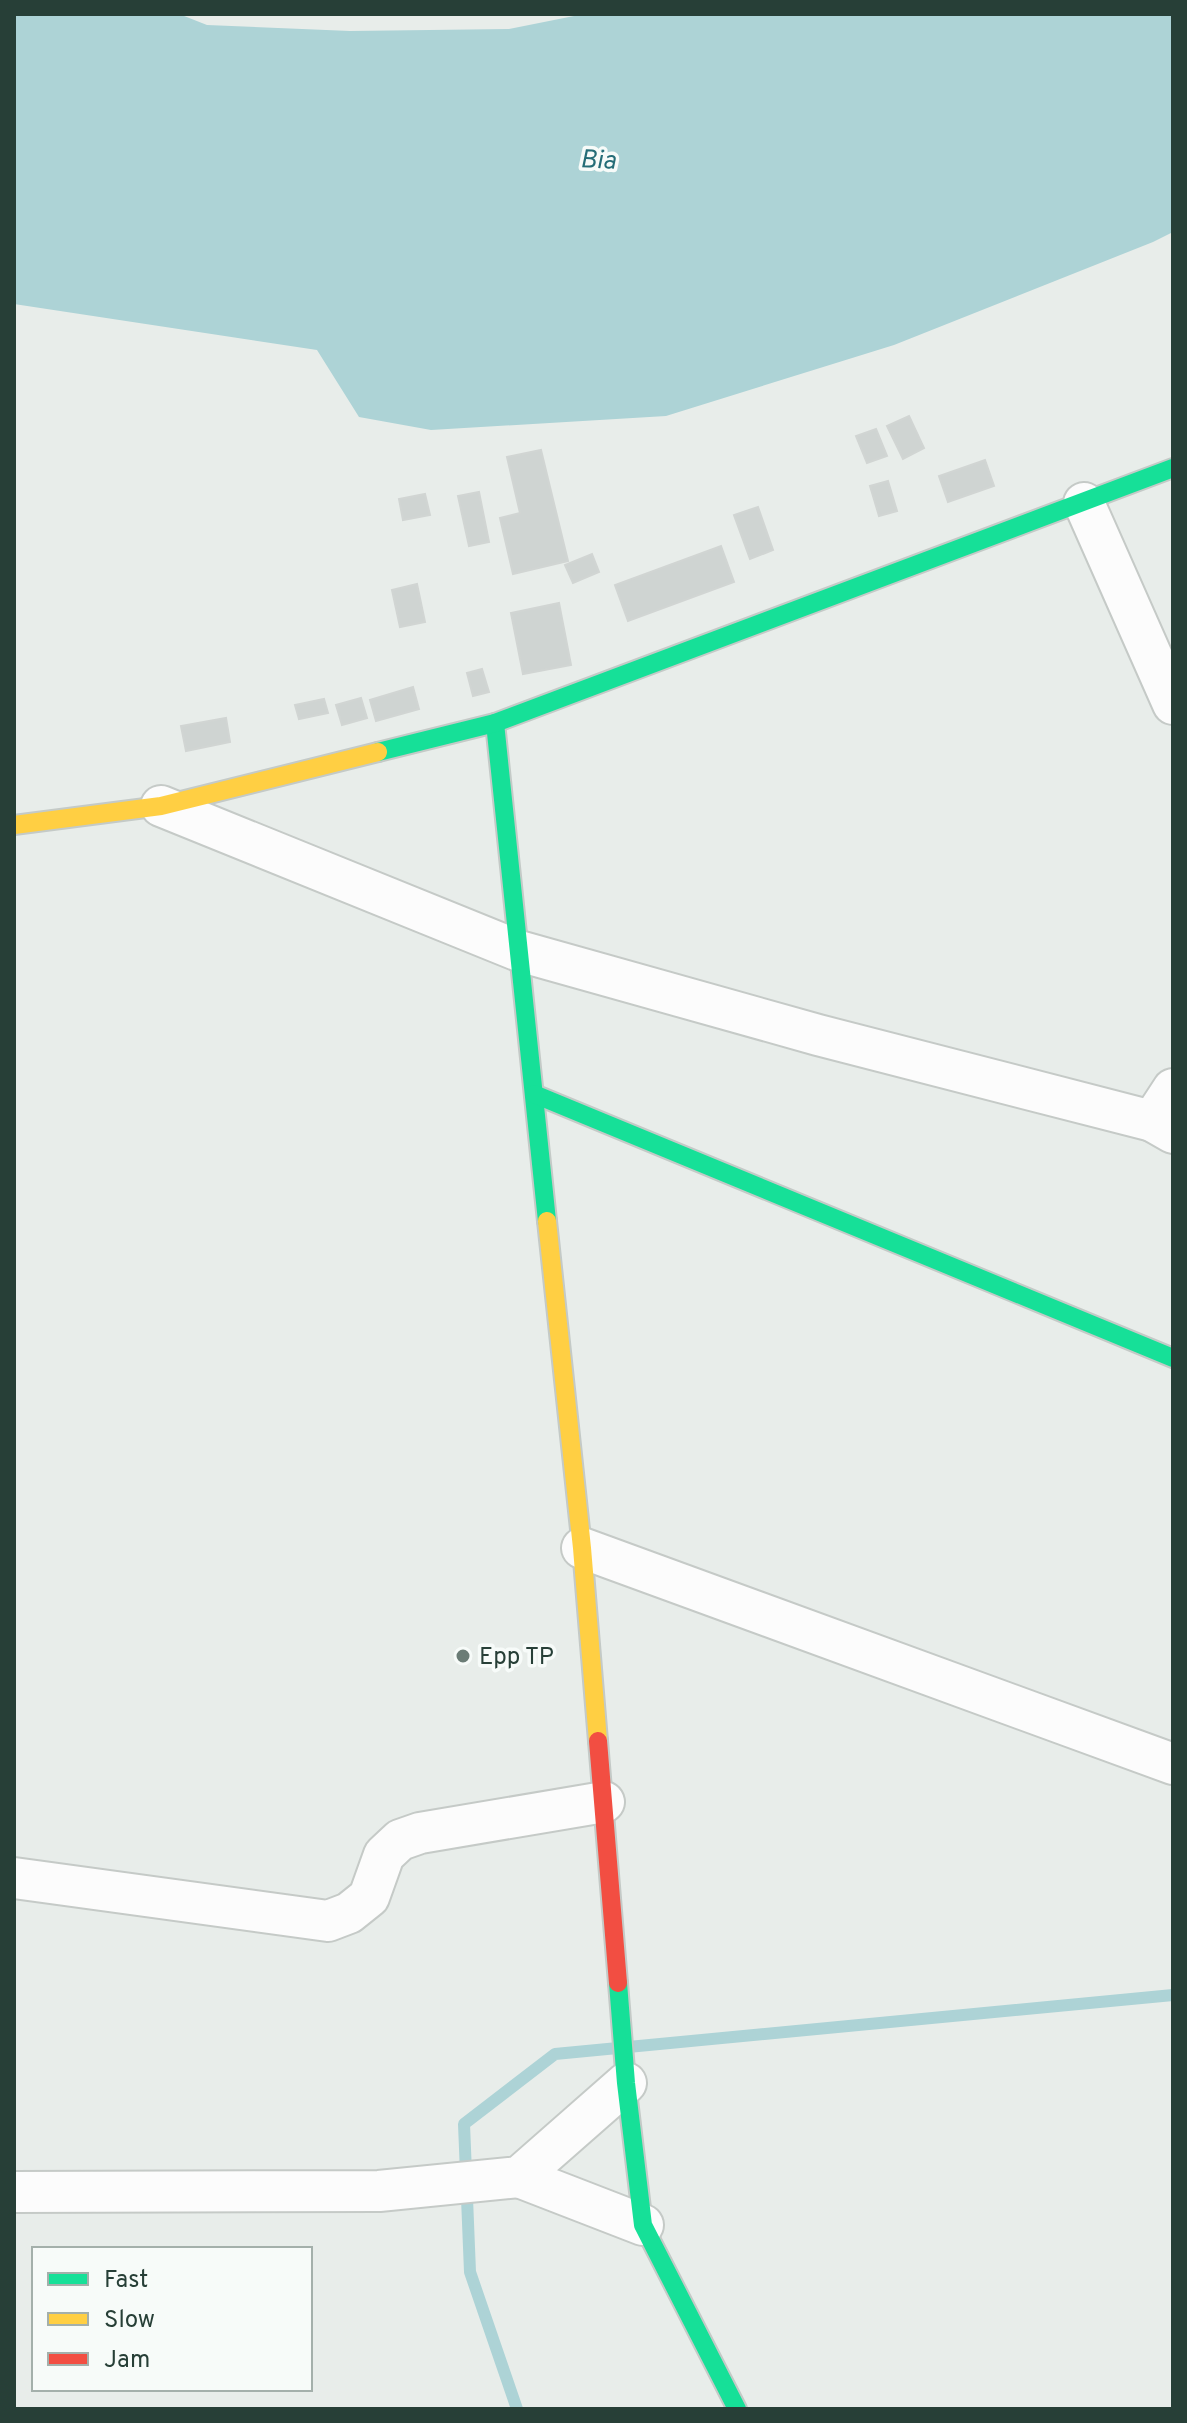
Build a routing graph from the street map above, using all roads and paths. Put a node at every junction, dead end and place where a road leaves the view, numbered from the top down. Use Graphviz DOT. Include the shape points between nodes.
graph roads {
  1 [pos="1173,468"];
  2 [pos="1084,503"];
  3 [pos="1173,704"];
  4 [pos="495,723"];
  5 [pos="161,806"];
  6 [pos="14,825"];
  7 [pos="519,951"];
  8 [pos="534,1094"];
  9 [pos="1166,1114"];
  10 [pos="1173,1358"];
  11 [pos="582,1548"];
  12 [pos="1173,1764"];
  13 [pos="604,1802"];
  14 [pos="14,1878"];
  15 [pos="626,2083"];
  16 [pos="519,2177"];
  17 [pos="14,2192"];
  18 [pos="643,2225"];
  19 [pos="737,2409"];
  1 -- 2 [label="street"];
  2 -- 3 [label="street"];
  2 -- 4 [label="street"];
  4 -- 5 [label="street"];
  4 -- 7 [label="street"];
  5 -- 6 [label="street"];
  5 -- 7 [label="street"];
  7 -- 8 [label="street"];
  7 -- 9 [label="street" via="818,1035"];
  8 -- 10 [label="street"];
  8 -- 11 [label="street"];
  11 -- 12 [label="street"];
  11 -- 13 [label="street"];
  13 -- 14 [label="street" via="400,1840 384,1855 369,1897 328,1921"];
  13 -- 15 [label="street"];
  15 -- 16 [label="street"];
  15 -- 18 [label="street"];
  16 -- 17 [label="street" via="379,2191"];
  16 -- 18 [label="street"];
  18 -- 19 [label="street"];
}
